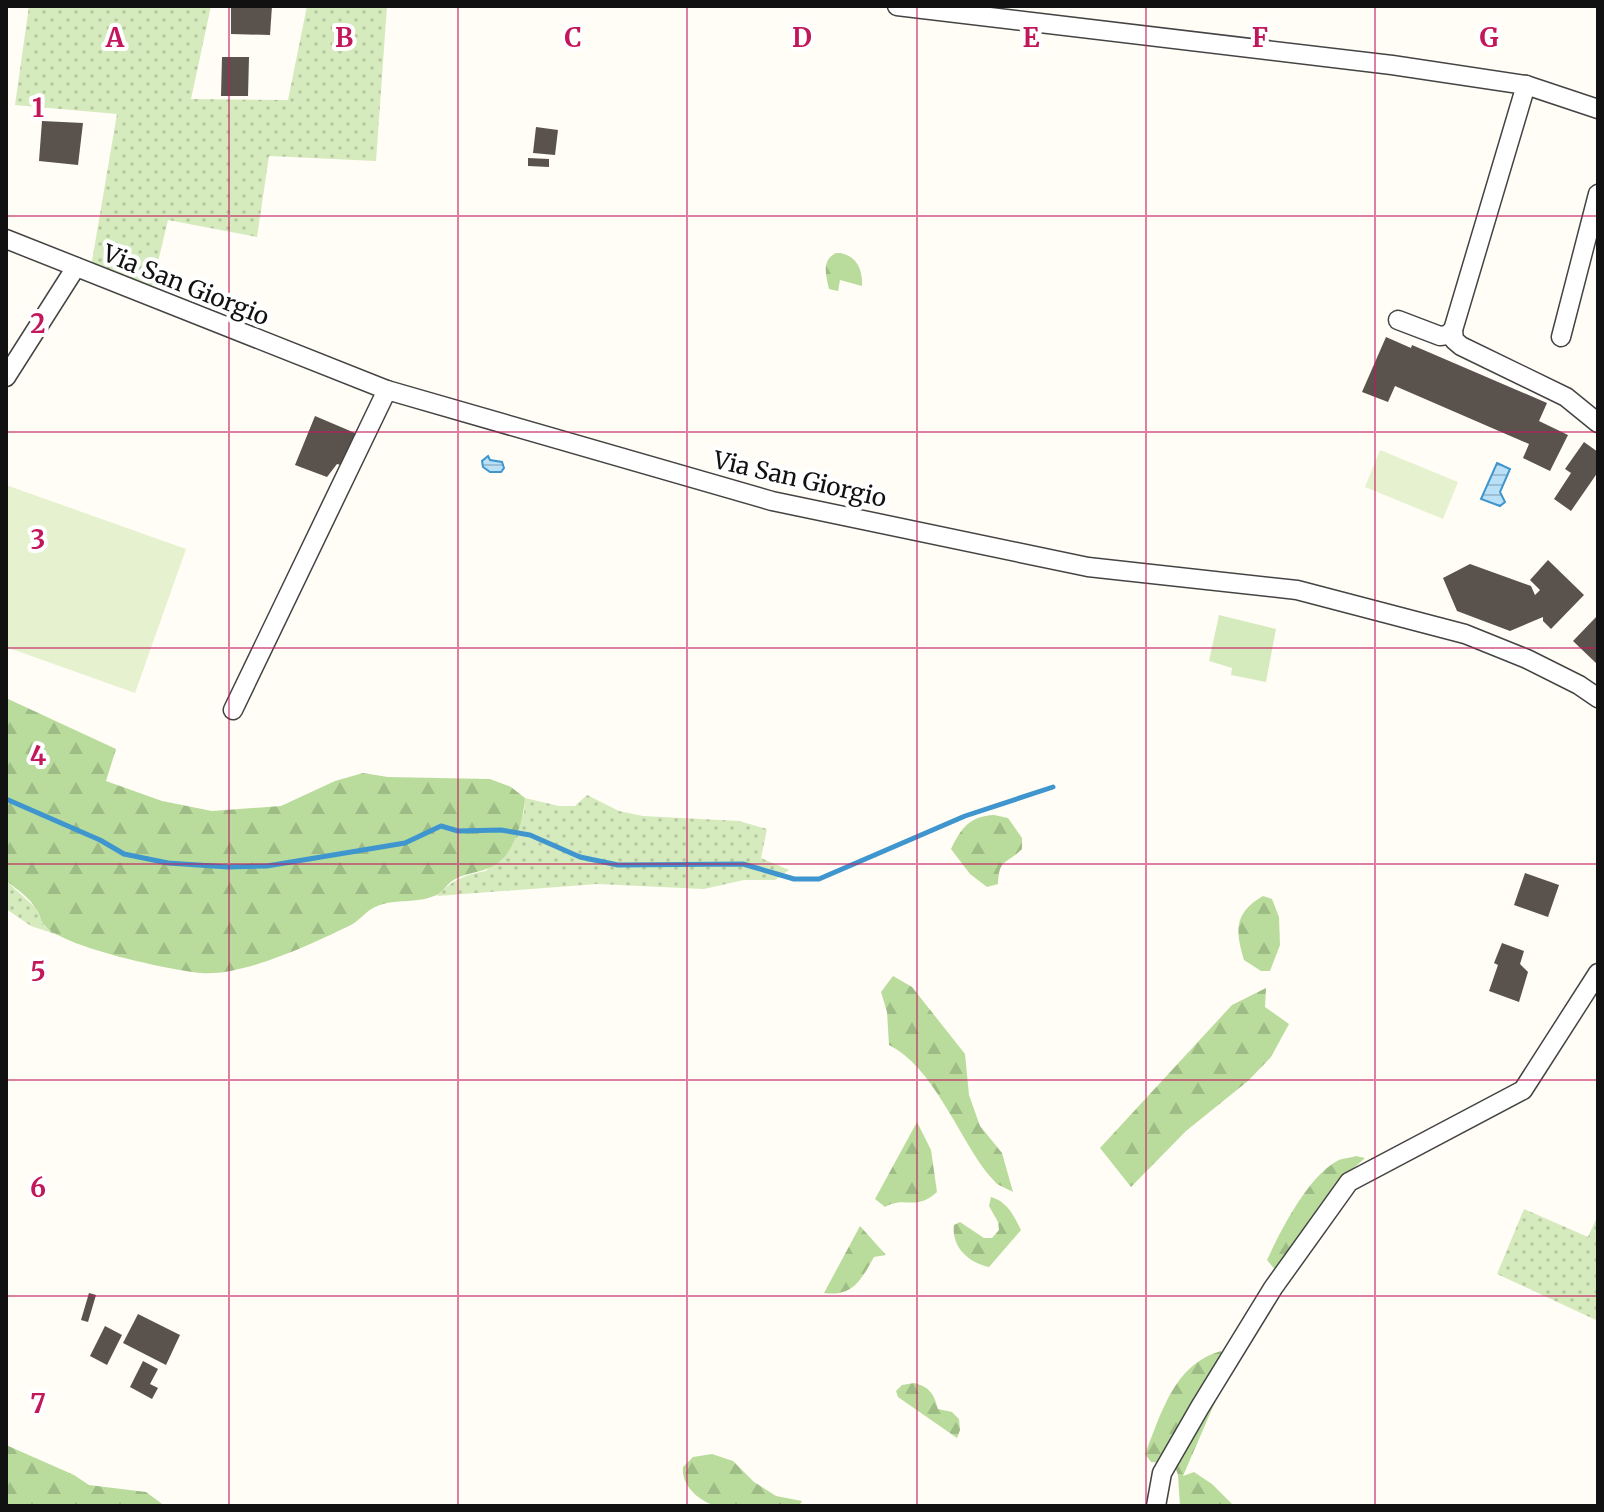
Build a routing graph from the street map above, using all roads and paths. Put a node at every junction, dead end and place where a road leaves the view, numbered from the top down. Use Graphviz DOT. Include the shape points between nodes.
graph roads {
  1 [pos="897,6"];
  2 [pos="1526,85"];
  3 [pos="1598,109"];
  4 [pos="1598,194"];
  5 [pos="6,239"];
  6 [pos="76,267"];
  7 [pos="1398,320"];
  8 [pos="1453,330"];
  9 [pos="1561,337"];
  10 [pos="6,377"];
  11 [pos="387,390"];
  12 [pos="1598,423"];
  13 [pos="1598,698"];
  14 [pos="233,710"];
  15 [pos="1598,973"];
  16 [pos="1156,1506"];
  1 -- 2 [label="street"];
  2 -- 3 [label="street"];
  2 -- 8 [label="street"];
  4 -- 9 [label="street"];
  5 -- 6 [label="street, Via San Giorgio"];
  6 -- 10 [label="street"];
  6 -- 11 [label="street, Via San Giorgio"];
  7 -- 8 [label="street" via="1440,336"];
  8 -- 12 [label="street" via="1461,346 1566,397"];
  11 -- 13 [label="street, Via San Giorgio" via="772,501 1088,567 1297,590 1465,634 1527,659"];
  11 -- 14 [label="street"];
  15 -- 16 [label="street" via="1523,1090 1349,1182 1273,1288 1200,1407 1162,1473"];
}
